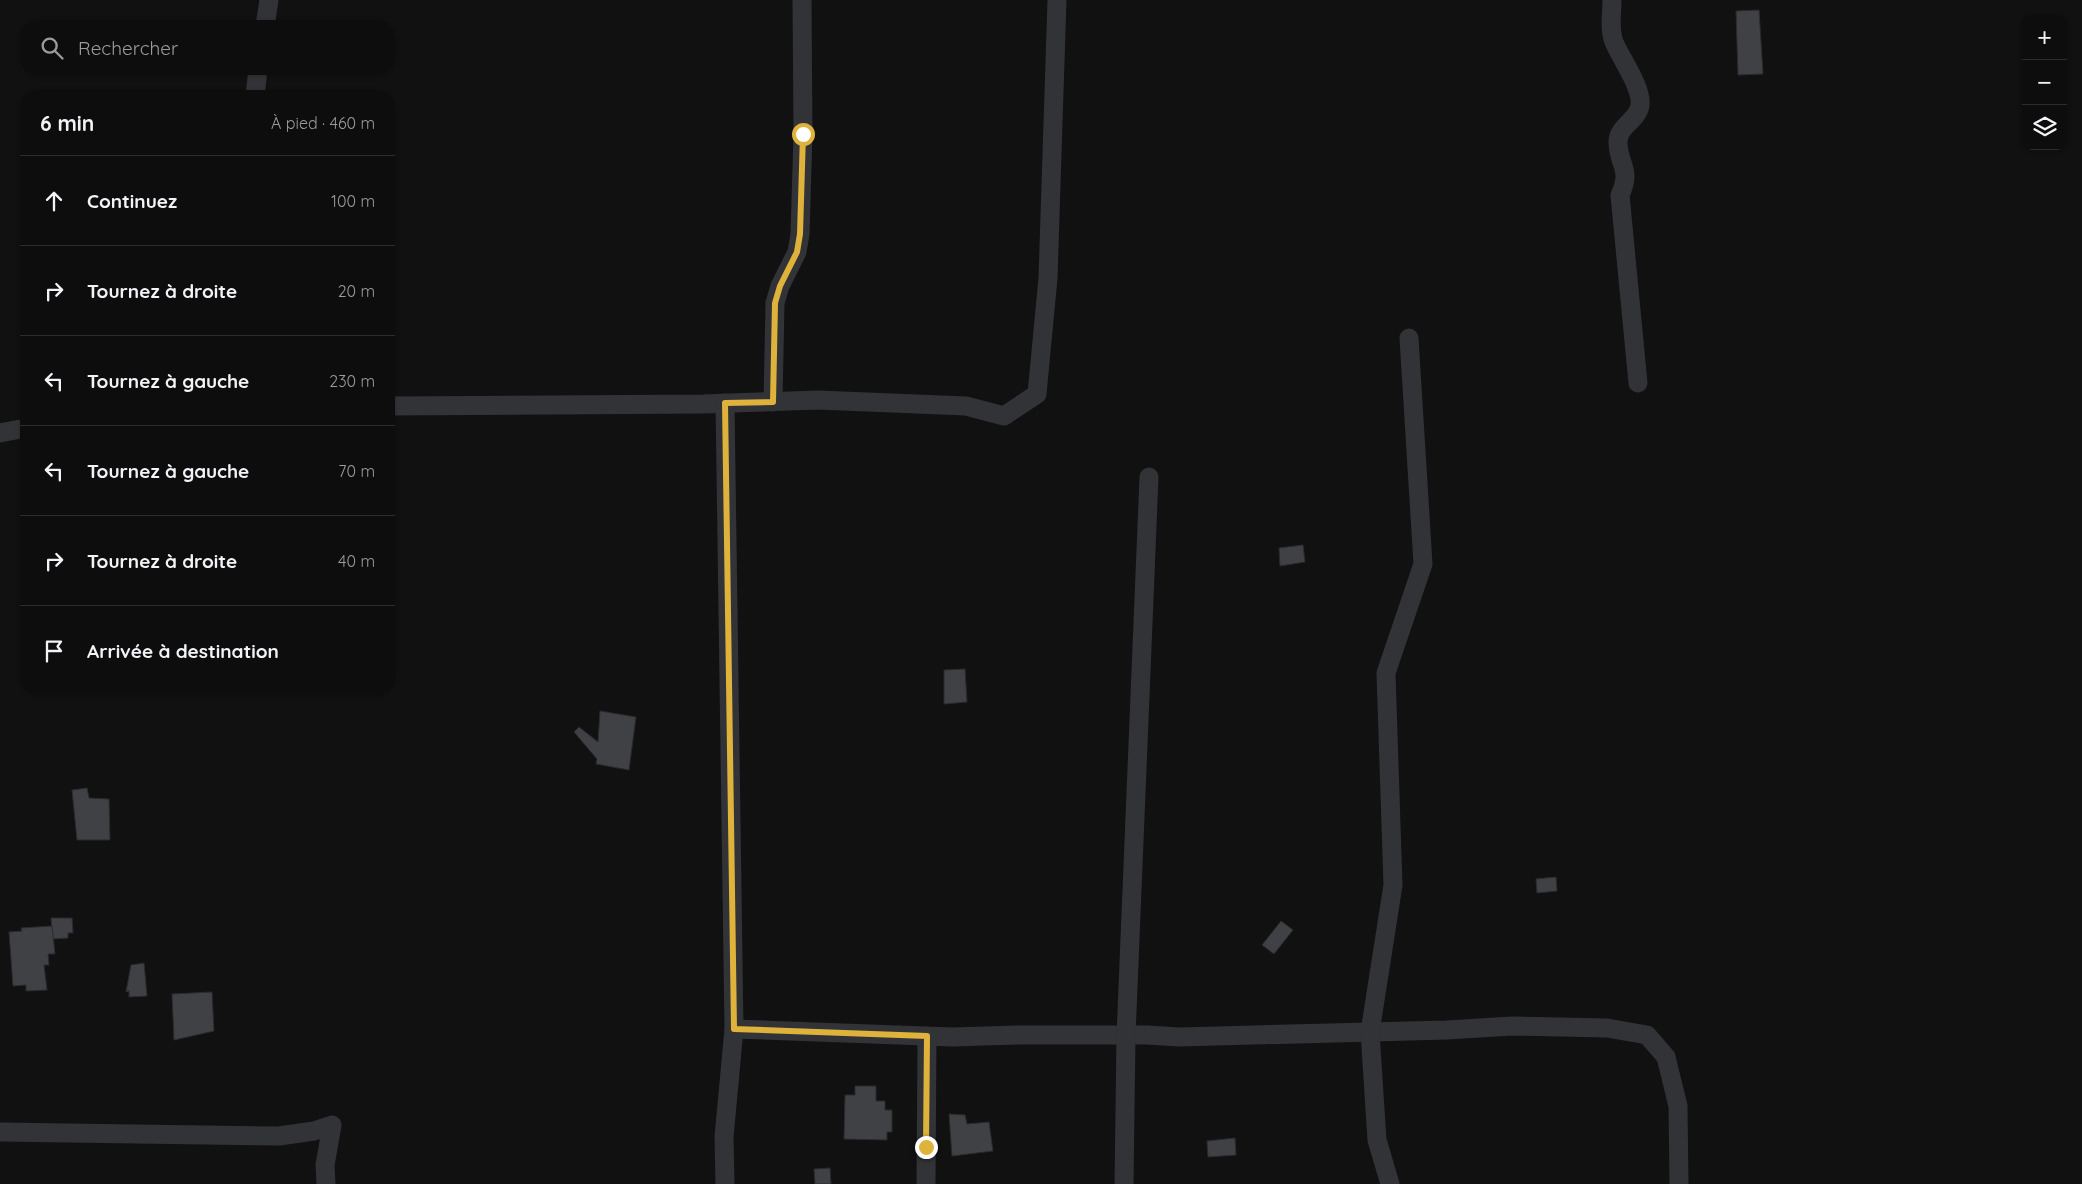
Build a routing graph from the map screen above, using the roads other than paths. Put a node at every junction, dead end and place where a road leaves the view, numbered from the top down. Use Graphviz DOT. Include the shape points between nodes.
graph roads {
  1 [pos="269,0"];
  2 [pos="802,0"];
  3 [pos="1056,0"];
  4 [pos="1612,0"];
  5 [pos="266,20"];
  6 [pos="257,75"];
  7 [pos="256,90"];
  8 [pos="1409,338"];
  9 [pos="1638,383"];
  10 [pos="773,402"];
  11 [pos="725,403"];
  12 [pos="395,406"];
  13 [pos="20,429"];
  14 [pos="0,433"];
  15 [pos="1149,477"];
  16 [pos="734,1029"];
  17 [pos="1370,1032"];
  18 [pos="927,1036"];
  19 [pos="1126,1036"];
  20 [pos="0,1132"];
  21 [pos="326,1184"];
  22 [pos="725,1184"];
  23 [pos="926,1184"];
  24 [pos="1124,1184"];
  25 [pos="1390,1184"];
  26 [pos="1679,1184"];
  1 -- 5 [label="street"];
  2 -- 10 [label="street" via="800,234 797,252 775,303"];
  3 -- 10 [label="street" via="1048,278 1037,394 1004,416 966,406 818,400"];
  4 -- 9 [label="street" via="1613,40 1637,89 1640,105 1617,141 1626,178 1620,195"];
  6 -- 7 [label="street"];
  8 -- 17 [label="street" via="1423,564 1386,673 1393,885"];
  10 -- 11 [label="street"];
  11 -- 12 [label="street"];
  11 -- 16 [label="street"];
  13 -- 14 [label="street"];
  15 -- 19 [label="street"];
  16 -- 18 [label="street"];
  16 -- 22 [label="street" via="724,1137"];
  17 -- 19 [label="street"];
  17 -- 25 [label="street" via="1377,1140"];
  17 -- 26 [label="street" via="1512,1026 1608,1028 1647,1035 1666,1057 1678,1106"];
  18 -- 19 [label="street"];
  18 -- 23 [label="street"];
  19 -- 24 [label="street"];
  20 -- 21 [label="street" via="259,1137 314,1131 332,1125 325,1166"];
}
